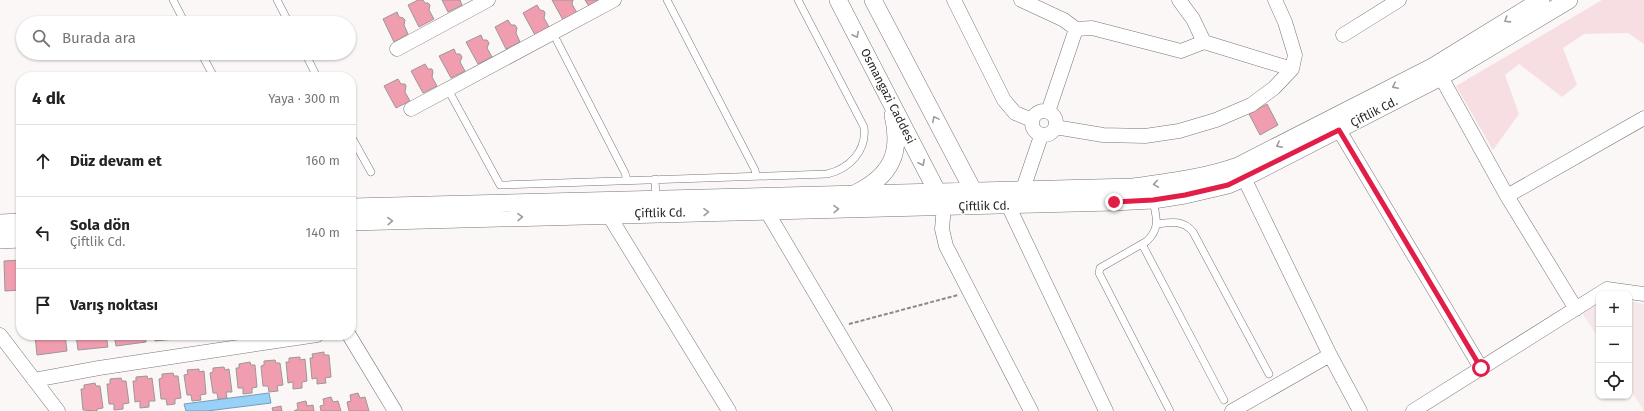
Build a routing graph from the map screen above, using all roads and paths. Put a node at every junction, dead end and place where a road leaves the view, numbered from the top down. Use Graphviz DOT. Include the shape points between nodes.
graph roads {
  1 [pos="173,0"];
  2 [pos="277,0"];
  3 [pos="488,0"];
  4 [pos="614,0"];
  5 [pos="667,0"];
  6 [pos="798,0"];
  7 [pos="838,0"];
  8 [pos="873,0"];
  9 [pos="954,0"];
  10 [pos="1021,0"];
  11 [pos="1179,0"];
  12 [pos="1275,0"];
  13 [pos="1399,0"];
  14 [pos="1541,0"];
  15 [pos="1569,0"];
  16 [pos="1386,4"];
  17 [pos="181,16"];
  18 [pos="285,16"];
  19 [pos="1076,29"];
  20 [pos="1343,35"];
  21 [pos="557,41"];
  22 [pos="1204,42"];
  23 [pos="397,49"];
  24 [pos="205,60"];
  25 [pos="308,60"];
  26 [pos="1292,69"];
  27 [pos="211,72"];
  28 [pos="314,72"];
  29 [pos="1441,77"];
  30 [pos="451,95"];
  31 [pos="888,97"];
  32 [pos="411,109"];
  33 [pos="1048,112"];
  34 [pos="1644,118"];
  35 [pos="1032,120"];
  36 [pos="1055,127"];
  37 [pos="1339,130"];
  38 [pos="1041,136"];
  39 [pos="356,145"];
  40 [pos="371,172"];
  41 [pos="756,176"];
  42 [pos="1244,178"];
  43 [pos="655,179"];
  44 [pos="626,180"];
  45 [pos="1023,189"];
  46 [pos="973,191"];
  47 [pos="853,194"];
  48 [pos="1508,196"];
  49 [pos="656,199"];
  50 [pos="941,199"];
  51 [pos="1153,200"];
  52 [pos="1008,205"];
  53 [pos="981,206"];
  54 [pos="356,207"];
  55 [pos="766,210"];
  56 [pos="608,214"];
  57 [pos="16,222"];
  58 [pos="356,222"];
  59 [pos="0,223"];
  60 [pos="1158,224"];
  61 [pos="16,238"];
  62 [pos="0,240"];
  63 [pos="1142,244"];
  64 [pos="969,292"];
  65 [pos="1644,294"];
  66 [pos="1576,309"];
  67 [pos="836,328"];
  68 [pos="0,335"];
  69 [pos="284,340"];
  70 [pos="352,340"];
  71 [pos="1330,355"];
  72 [pos="1481,368"];
  73 [pos="1269,374"];
  74 [pos="34,380"];
  75 [pos="1228,405"];
  76 [pos="58,411"];
  77 [pos="395,411"];
  78 [pos="729,411"];
  79 [pos="885,411"];
  80 [pos="1031,411"];
  81 [pos="1106,411"];
  82 [pos="1170,411"];
  83 [pos="1360,411"];
  84 [pos="1413,411"];
  1 -- 17 [label="lane"];
  2 -- 18 [label="lane"];
  3 -- 23 [label="street"];
  4 -- 32 [label="street"];
  5 -- 41 [label="lane"];
  6 -- 41 [label="lane" via="862,122 864,138 852,162 834,172"];
  7 -- 31 [label="street, Osmangazi Caddesi, one-way"];
  46 -- 8 [label="street, one-way"];
  9 -- 35 [label="street" via="1004,100 1015,113"];
  10 -- 19 [label="street" via="1064,20"];
  11 -- 22 [label="street" via="1193,19"];
  12 -- 26 [label="street" via="1295,54"];
  13 -- 16 [label="street"];
  14 -- 45 [label="street, Çiftlik Cd., one-way" via="1434,66 1238,166 1210,175 1133,187"];
  15 -- 29 [label="street, Çiftlik Cd."];
  16 -- 20 [label="street"];
  19 -- 22 [label="street" via="1092,28 1181,51"];
  19 -- 33 [label="street"];
  21 -- 44 [label="lane" via="625,173"];
  22 -- 26 [label="street"];
  24 -- 27 [label="lane"];
  25 -- 28 [label="lane"];
  26 -- 36 [label="street" via="1274,88 1251,105 1216,120 1179,131 1145,136 1103,135"];
  29 -- 37 [label="street, Çiftlik Cd."];
  29 -- 48 [label="street"];
  30 -- 44 [label="lane" via="500,185"];
  31 -- 47 [label="street" via="895,125 893,159 886,172 876,182"];
  31 -- 50 [label="street, Osmangazi Caddesi, one-way"];
  33 -- 35 [label="street" via="1036,113"];
  33 -- 36 [label="street" via="1054,117"];
  34 -- 48 [label="street"];
  35 -- 38 [label="street" via="1034,131"];
  36 -- 38 [label="street" via="1049,135"];
  37 -- 42 [label="street, Çiftlik Cd."];
  37 -- 72 [label="street"];
  38 -- 45 [label="street"];
  39 -- 40 [label="lane"];
  41 -- 43 [label="lane"];
  42 -- 51 [label="street, Çiftlik Cd." via="1210,190"];
  42 -- 71 [label="street"];
  43 -- 44 [label="lane"];
  43 -- 49 [label="lane"];
  45 -- 46 [label="street, Çiftlik Cd."];
  46 -- 50 [label="street, Çiftlik Cd."];
  46 -- 53 [label="street"];
  47 -- 49 [label="street, Çiftlik Cd."];
  47 -- 50 [label="street, Çiftlik Cd."];
  48 -- 66 [label="street"];
  49 -- 54 [label="street, Çiftlik Cd."];
  50 -- 53 [label="street, Çiftlik Cd."];
  55 -- 50 [label="street, Çiftlik Cd., one-way"];
  50 -- 64 [label="street" via="942,229 946,246"];
  51 -- 52 [label="street, Çiftlik Cd."];
  51 -- 60 [label="lane"];
  52 -- 53 [label="street, Çiftlik Cd."];
  52 -- 81 [label="street"];
  56 -- 55 [label="street, Çiftlik Cd., one-way"];
  55 -- 67 [label="street"];
  58 -- 56 [label="street, Çiftlik Cd., one-way"];
  56 -- 78 [label="street"];
  57 -- 59 [label="street"];
  60 -- 63 [label="lane" via="1150,238"];
  60 -- 73 [label="lane" via="1180,222 1193,232"];
  61 -- 62 [label="street"];
  63 -- 75 [label="lane"];
  63 -- 82 [label="lane" via="1100,268 1099,272"];
  64 -- 67 [label="path"];
  64 -- 80 [label="street"];
  65 -- 66 [label="street" via="1607,289"];
  66 -- 72 [label="street"];
  67 -- 79 [label="street"];
  68 -- 74 [label="street"];
  69 -- 74 [label="street"];
  70 -- 77 [label="street"];
  71 -- 75 [label="street"];
  71 -- 83 [label="street"];
  72 -- 84 [label="street"];
  74 -- 76 [label="street"];
}
